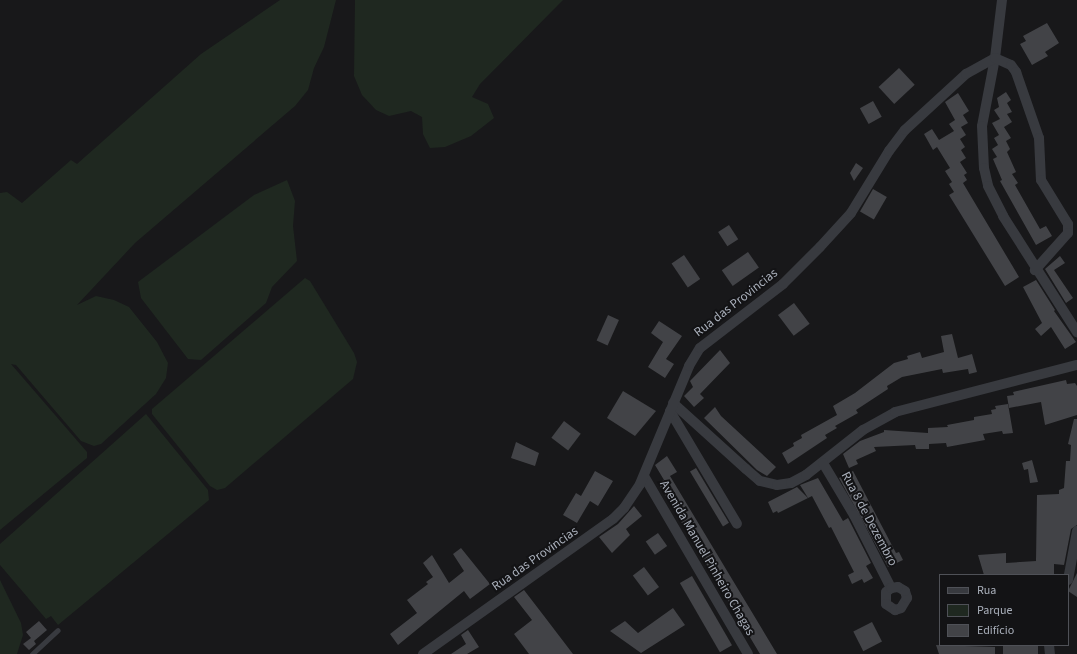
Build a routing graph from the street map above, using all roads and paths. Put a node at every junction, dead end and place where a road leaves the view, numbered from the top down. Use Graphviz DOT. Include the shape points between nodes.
graph roads {
  1 [pos="1002,0"];
  2 [pos="995,58"];
  3 [pos="1035,270"];
  4 [pos="1076,330"];
  5 [pos="1077,365"];
  6 [pos="672,407"];
  7 [pos="823,463"];
  8 [pos="644,476"];
  9 [pos="737,524"];
  10 [pos="1077,531"];
  11 [pos="1069,574"];
  12 [pos="891,588"];
  13 [pos="58,630"];
  14 [pos="32,654"];
  15 [pos="423,654"];
  16 [pos="748,654"];
  1 -- 2 [label="street"];
  2 -- 3 [label="street" via="982,126 984,168 995,203"];
  2 -- 3 [label="street" via="1011,65 1016,72 1039,138 1041,180 1068,224 1068,233"];
  2 -- 6 [label="street, Rua das Provincias" via="966,74 906,130 889,151 851,213 783,284 700,348 689,366"];
  3 -- 4 [label="street"];
  5 -- 7 [label="street" via="895,412 863,430"];
  6 -- 7 [label="street" via="760,481 777,485 792,483"];
  6 -- 8 [label="street, Rua das Provincias"];
  6 -- 9 [label="street"];
  7 -- 12 [label="street, Rua 8 de Dezembro" via="854,515"];
  8 -- 15 [label="street, Rua das Provincias" via="636,491 613,519"];
  8 -- 16 [label="street, Avenida Manuel Pinheiro Chagas"];
  10 -- 11 [label="street"];
  13 -- 14 [label="lane"];
}
